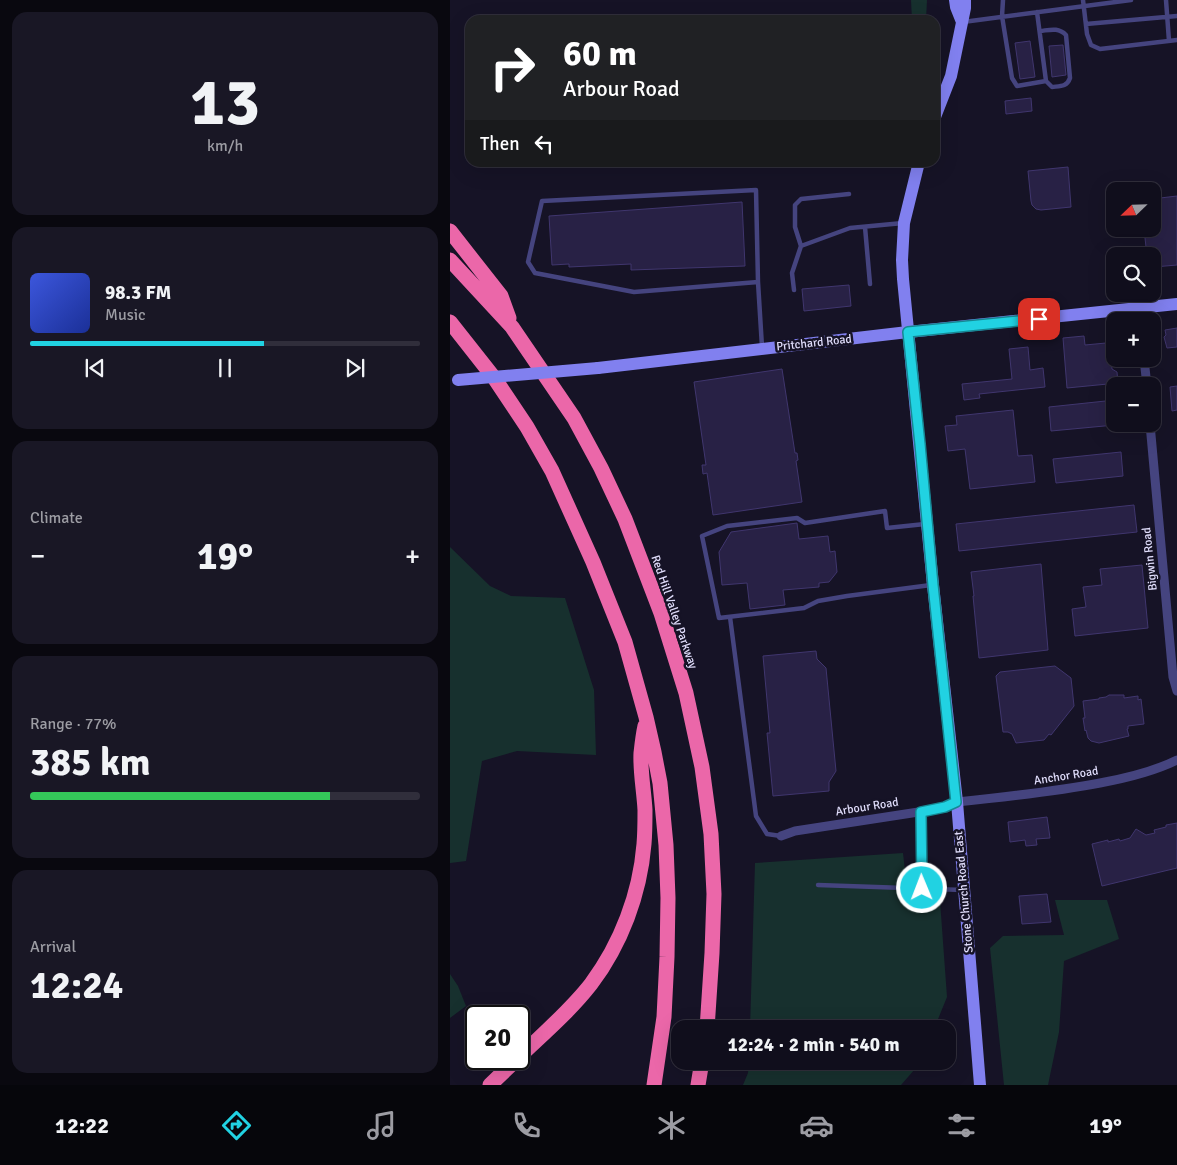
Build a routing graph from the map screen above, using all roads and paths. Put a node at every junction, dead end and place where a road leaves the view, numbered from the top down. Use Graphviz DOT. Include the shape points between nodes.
graph roads {
  1 [pos="955,0"];
  2 [pos="965,0"];
  3 [pos="1003,0"];
  4 [pos="1083,0"];
  5 [pos="1131,0"];
  6 [pos="1166,0"];
  7 [pos="1084,6"];
  8 [pos="1037,12"];
  9 [pos="1002,16"];
  10 [pos="1177,16"];
  11 [pos="1167,17"];
  12 [pos="962,22"];
  13 [pos="1086,24"];
  14 [pos="1040,31"];
  15 [pos="1177,40"];
  16 [pos="1168,41"];
  17 [pos="1046,81"];
  18 [pos="940,103"];
  19 [pos="918,167"];
  20 [pos="849,194"];
  21 [pos="904,223"];
  22 [pos="865,227"];
  23 [pos="450,231"];
  24 [pos="801,246"];
  25 [pos="450,260"];
  26 [pos="758,282"];
  27 [pos="870,284"];
  28 [pos="794,290"];
  29 [pos="1177,304"];
  30 [pos="1149,312"];
  31 [pos="1106,317"];
  32 [pos="450,322"];
  33 [pos="512,327"];
  34 [pos="908,332"];
  35 [pos="762,349"];
  36 [pos="454,381"];
  37 [pos="1151,432"];
  38 [pos="927,524"];
  39 [pos="933,585"];
  40 [pos="730,617"];
  41 [pos="1177,691"];
  42 [pos="646,717"];
  43 [pos="1177,760"];
  44 [pos="956,802"];
  45 [pos="921,812"];
  46 [pos="781,836"];
  47 [pos="818,885"];
  48 [pos="922,888"];
  49 [pos="964,890"];
  50 [pos="708,1020"];
  51 [pos="530,1046"];
  52 [pos="506,1070"];
  53 [pos="700,1070"];
  54 [pos="490,1085"];
  55 [pos="654,1085"];
  56 [pos="698,1085"];
  57 [pos="980,1085"];
  1 -- 12 [label="main road"];
  2 -- 12 [label="main road"];
  3 -- 9 [label="lane"];
  4 -- 7 [label="lane"];
  5 -- 7 [label="lane"];
  6 -- 11 [label="lane"];
  7 -- 8 [label="lane"];
  7 -- 13 [label="lane"];
  8 -- 9 [label="lane"];
  8 -- 14 [label="lane"];
  9 -- 12 [label="lane"];
  9 -- 17 [label="lane" via="1012,78 1017,86"];
  10 -- 11 [label="lane"];
  11 -- 13 [label="lane"];
  11 -- 16 [label="lane"];
  12 -- 18 [label="main road" via="950,76"];
  13 -- 16 [label="lane" via="1091,45 1100,49"];
  14 -- 17 [label="lane"];
  14 -- 17 [label="lane" via="1057,30 1066,35 1070,78 1065,85 1052,87"];
  15 -- 16 [label="lane"];
  19 -- 21 [label="main road, Stone Church Road East"];
  20 -- 24 [label="lane" via="801,199 795,205 795,226"];
  21 -- 22 [label="lane"];
  21 -- 34 [label="main road, Stone Church Road East" via="902,260"];
  22 -- 24 [label="lane" via="850,228"];
  22 -- 27 [label="lane"];
  23 -- 33 [label="highway" via="501,296"];
  24 -- 28 [label="lane" via="792,273"];
  25 -- 33 [label="highway, Red Hill Valley Parkway"];
  26 -- 26 [label="lane" via="756,190 542,201 528,262 535,272 634,292"];
  26 -- 35 [label="lane"];
  29 -- 30 [label="main road, Pritchard Road"];
  31 -- 34 [label="main road, Pritchard Road"];
  32 -- 42 [label="highway" via="495,379 552,471 594,562 625,642"];
  33 -- 50 [label="highway, Red Hill Valley Parkway" via="574,418 601,468 625,519 661,613 686,693 702,767 711,834 714,894"];
  34 -- 35 [label="main road, Pritchard Road"];
  34 -- 38 [label="main road, Stone Church Road East"];
  35 -- 36 [label="main road, Pritchard Road, bridge"];
  37 -- 41 [label="street, Bigwin Road" via="1173,677"];
  38 -- 39 [label="main road, Stone Church Road East"];
  38 -- 40 [label="lane" via="887,528 885,512 805,523 797,518 727,526 702,536 719,618"];
  39 -- 40 [label="lane" via="846,596 818,601 804,608"];
  39 -- 44 [label="main road, Stone Church Road East"];
  40 -- 46 [label="lane" via="756,816 767,834"];
  42 -- 51 [label="highway" via="641,754 644,845 634,900 618,940 591,984"];
  42 -- 55 [label="highway" via="660,783 668,898 664,1017"];
  43 -- 44 [label="street, Anchor Road" via="1162,768 1120,780 1067,790"];
  44 -- 45 [label="street, Arbour Road"];
  44 -- 49 [label="main road, Stone Church Road East"];
  45 -- 46 [label="street, Arbour Road" via="795,831"];
  45 -- 48 [label="lane"];
  47 -- 48 [label="lane"];
  48 -- 49 [label="lane"];
  49 -- 57 [label="main road, Stone Church Road East"];
  52 -- 54 [label="highway"];
  53 -- 56 [label="highway"];
}
